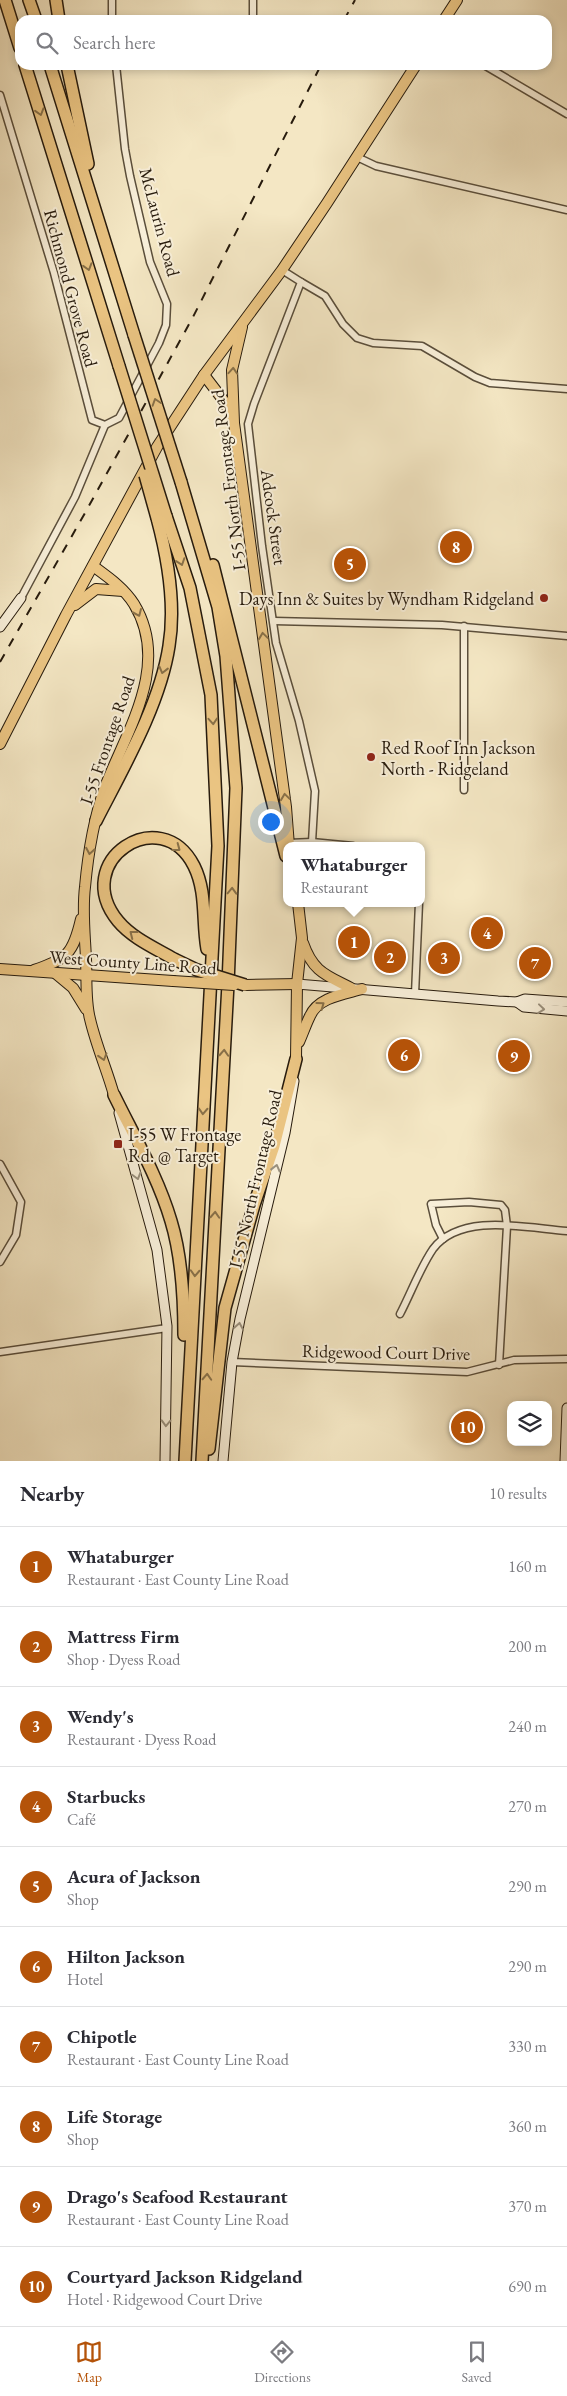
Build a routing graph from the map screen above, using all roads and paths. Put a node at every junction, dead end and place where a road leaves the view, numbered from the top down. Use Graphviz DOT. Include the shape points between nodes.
graph roads {
  1 [pos="5,0"];
  2 [pos="30,0"];
  3 [pos="56,0"];
  4 [pos="112,0"];
  5 [pos="253,0"];
  6 [pos="457,0"];
  7 [pos="34,15"];
  8 [pos="58,15"];
  9 [pos="112,15"];
  10 [pos="253,15"];
  11 [pos="447,15"];
  12 [pos="15,32"];
  13 [pos="27,70"];
  14 [pos="52,70"];
  15 [pos="68,70"];
  16 [pos="117,70"];
  17 [pos="413,70"];
  18 [pos="492,70"];
  19 [pos="0,95"];
  20 [pos="567,114"];
  21 [pos="357,157"];
  22 [pos="567,210"];
  23 [pos="97,215"];
  24 [pos="282,270"];
  25 [pos="300,282"];
  26 [pos="244,320"];
  27 [pos="204,375"];
  28 [pos="567,389"];
  29 [pos="234,423"];
  30 [pos="105,425"];
  31 [pos="182,485"];
  32 [pos="161,517"];
  33 [pos="93,566"];
  34 [pos="123,591"];
  35 [pos="21,598"];
  36 [pos="66,615"];
  37 [pos="274,622"];
  38 [pos="464,626"];
  39 [pos="0,627"];
  40 [pos="567,636"];
  41 [pos="0,744"];
  42 [pos="464,790"];
  43 [pos="96,820"];
  44 [pos="288,842"];
  45 [pos="312,842"];
  46 [pos="283,844"];
  47 [pos="298,907"];
  48 [pos="419,907"];
  49 [pos="83,908"];
  50 [pos="302,938"];
  51 [pos="0,969"];
  52 [pos="210,969"];
  53 [pos="29,972"];
  54 [pos="55,974"];
  55 [pos="87,976"];
  56 [pos="297,984"];
  57 [pos="245,985"];
  58 [pos="351,988"];
  59 [pos="362,989"];
  60 [pos="415,994"];
  61 [pos="517,1002"];
  62 [pos="567,1002"];
  63 [pos="567,1011"];
  64 [pos="90,1019"];
  65 [pos="298,1043"];
  66 [pos="296,1059"];
  67 [pos="114,1095"];
  68 [pos="0,1164"];
  69 [pos="507,1226"];
  70 [pos="567,1231"];
  71 [pos="443,1239"];
  72 [pos="0,1262"];
  73 [pos="400,1314"];
  74 [pos="167,1328"];
  75 [pos="0,1352"];
  76 [pos="567,1359"];
  77 [pos="232,1362"];
  78 [pos="499,1365"];
  79 [pos="567,1408"];
  80 [pos="186,1439"];
  81 [pos="165,1461"];
  82 [pos="185,1461"];
  83 [pos="202,1461"];
  84 [pos="208,1461"];
  85 [pos="223,1461"];
  86 [pos="565,1461"];
  1 -- 12 [label="highway"];
  2 -- 7 [label="highway"];
  3 -- 8 [label="highway"];
  4 -- 9 [label="street"];
  5 -- 10 [label="street"];
  6 -- 11 [label="main road"];
  13 -- 32 [label="highway, one-way, bridge" via="132,404 142,462"];
  14 -- 23 [label="highway"];
  15 -- 23 [label="highway"];
  16 -- 30 [label="street, McLaurin Road" via="130,176 150,262 166,304 166,325 119,418"];
  17 -- 21 [label="main road"];
  18 -- 20 [label="street"];
  19 -- 30 [label="street, Richmond Grove Road" via="54,273 92,420"];
  21 -- 22 [label="street" via="376,166"];
  21 -- 24 [label="main road"];
  31 -- 23 [label="highway, one-way, bridge"];
  24 -- 25 [label="street"];
  24 -- 26 [label="main road"];
  25 -- 28 [label="street" via="325,296 343,324 357,338 373,343 422,346 490,383"];
  25 -- 37 [label="street, Adcock Street" via="248,424"];
  26 -- 27 [label="main road"];
  29 -- 26 [label="main road, I-55 North Frontage Road, one-way" via="232,370"];
  27 -- 29 [label="main road" via="224,401"];
  27 -- 33 [label="main road" via="157,447"];
  44 -- 29 [label="main road, I-55 North Frontage Road, one-way" via="285,797"];
  30 -- 35 [label="street" via="75,497"];
  31 -- 46 [label="highway" via="220,583"];
  83 -- 31 [label="highway, one-way" via="236,788 226,656 218,607"];
  32 -- 43 [label="highway, one-way" via="170,578 172,620 169,646 161,679 142,727"];
  32 -- 52 [label="highway, one-way" via="190,588 212,695 218,846"];
  33 -- 34 [label="main road, I-55 Frontage Road"];
  33 -- 36 [label="main road"];
  34 -- 36 [label="main road" via="96,589"];
  34 -- 43 [label="main road, I-55 Frontage Road, one-way" via="134,604 142,623 149,650 148,672 143,695"];
  35 -- 39 [label="street"];
  36 -- 41 [label="main road"];
  37 -- 38 [label="street"];
  37 -- 45 [label="street, Adcock Street" via="276,643 315,791"];
  38 -- 40 [label="street"];
  38 -- 42 [label="street"];
  43 -- 49 [label="main road, I-55 Frontage Road, one-way"];
  47 -- 50 [label="main road, I-55 North Frontage Road"];
  48 -- 60 [label="street"];
  49 -- 53 [label="main road" via="76,943 63,958"];
  49 -- 55 [label="main road, I-55 Frontage Road"];
  50 -- 56 [label="main road, I-55 North Frontage Road"];
  50 -- 58 [label="main road" via="313,965"];
  51 -- 53 [label="main road, West County Line Road"];
  57 -- 52 [label="highway, one-way, bridge" via="174,960 134,936 118,921 106,897 104,875 108,863 129,842 143,838 170,842 194,864 200,880"];
  52 -- 80 [label="highway, one-way"];
  53 -- 54 [label="main road, West County Line Road"];
  54 -- 55 [label="main road, West County Line Road"];
  54 -- 64 [label="main road" via="73,988"];
  55 -- 57 [label="main road, West County Line Road, bridge"];
  55 -- 64 [label="main road, I-55 Frontage Road"];
  56 -- 57 [label="main road, West County Line Road"];
  56 -- 58 [label="street"];
  56 -- 65 [label="main road, I-55 North Frontage Road"];
  58 -- 59 [label="street"];
  59 -- 60 [label="street"];
  65 -- 59 [label="main road, one-way" via="316,1007 326,1000"];
  60 -- 61 [label="street"];
  61 -- 62 [label="street" via="525,999"];
  61 -- 63 [label="street, one-way" via="524,1007"];
  64 -- 67 [label="main road, one-way"];
  65 -- 66 [label="main road, I-55 North Frontage Road"];
  77 -- 66 [label="street, I-55 North Frontage Road, one-way" via="289,1115"];
  66 -- 84 [label="highway" via="225,1308"];
  67 -- 74 [label="street, one-way" via="157,1250"];
  67 -- 80 [label="highway" via="155,1179 171,1222 184,1319"];
  68 -- 72 [label="street" via="21,1202 16,1235"];
  69 -- 70 [label="street"];
  69 -- 71 [label="street" via="462,1228"];
  69 -- 71 [label="street" via="501,1205 469,1202 431,1204"];
  69 -- 78 [label="street"];
  71 -- 73 [label="street" via="432,1250"];
  74 -- 75 [label="street"];
  74 -- 81 [label="street, one-way"];
  76 -- 78 [label="street, Ridgewood Court Drive" via="514,1360"];
  77 -- 78 [label="street, Ridgewood Court Drive" via="440,1372 467,1372"];
  77 -- 85 [label="street, I-55 North Frontage Road"];
  79 -- 86 [label="street"];
  80 -- 82 [label="highway"];
}
